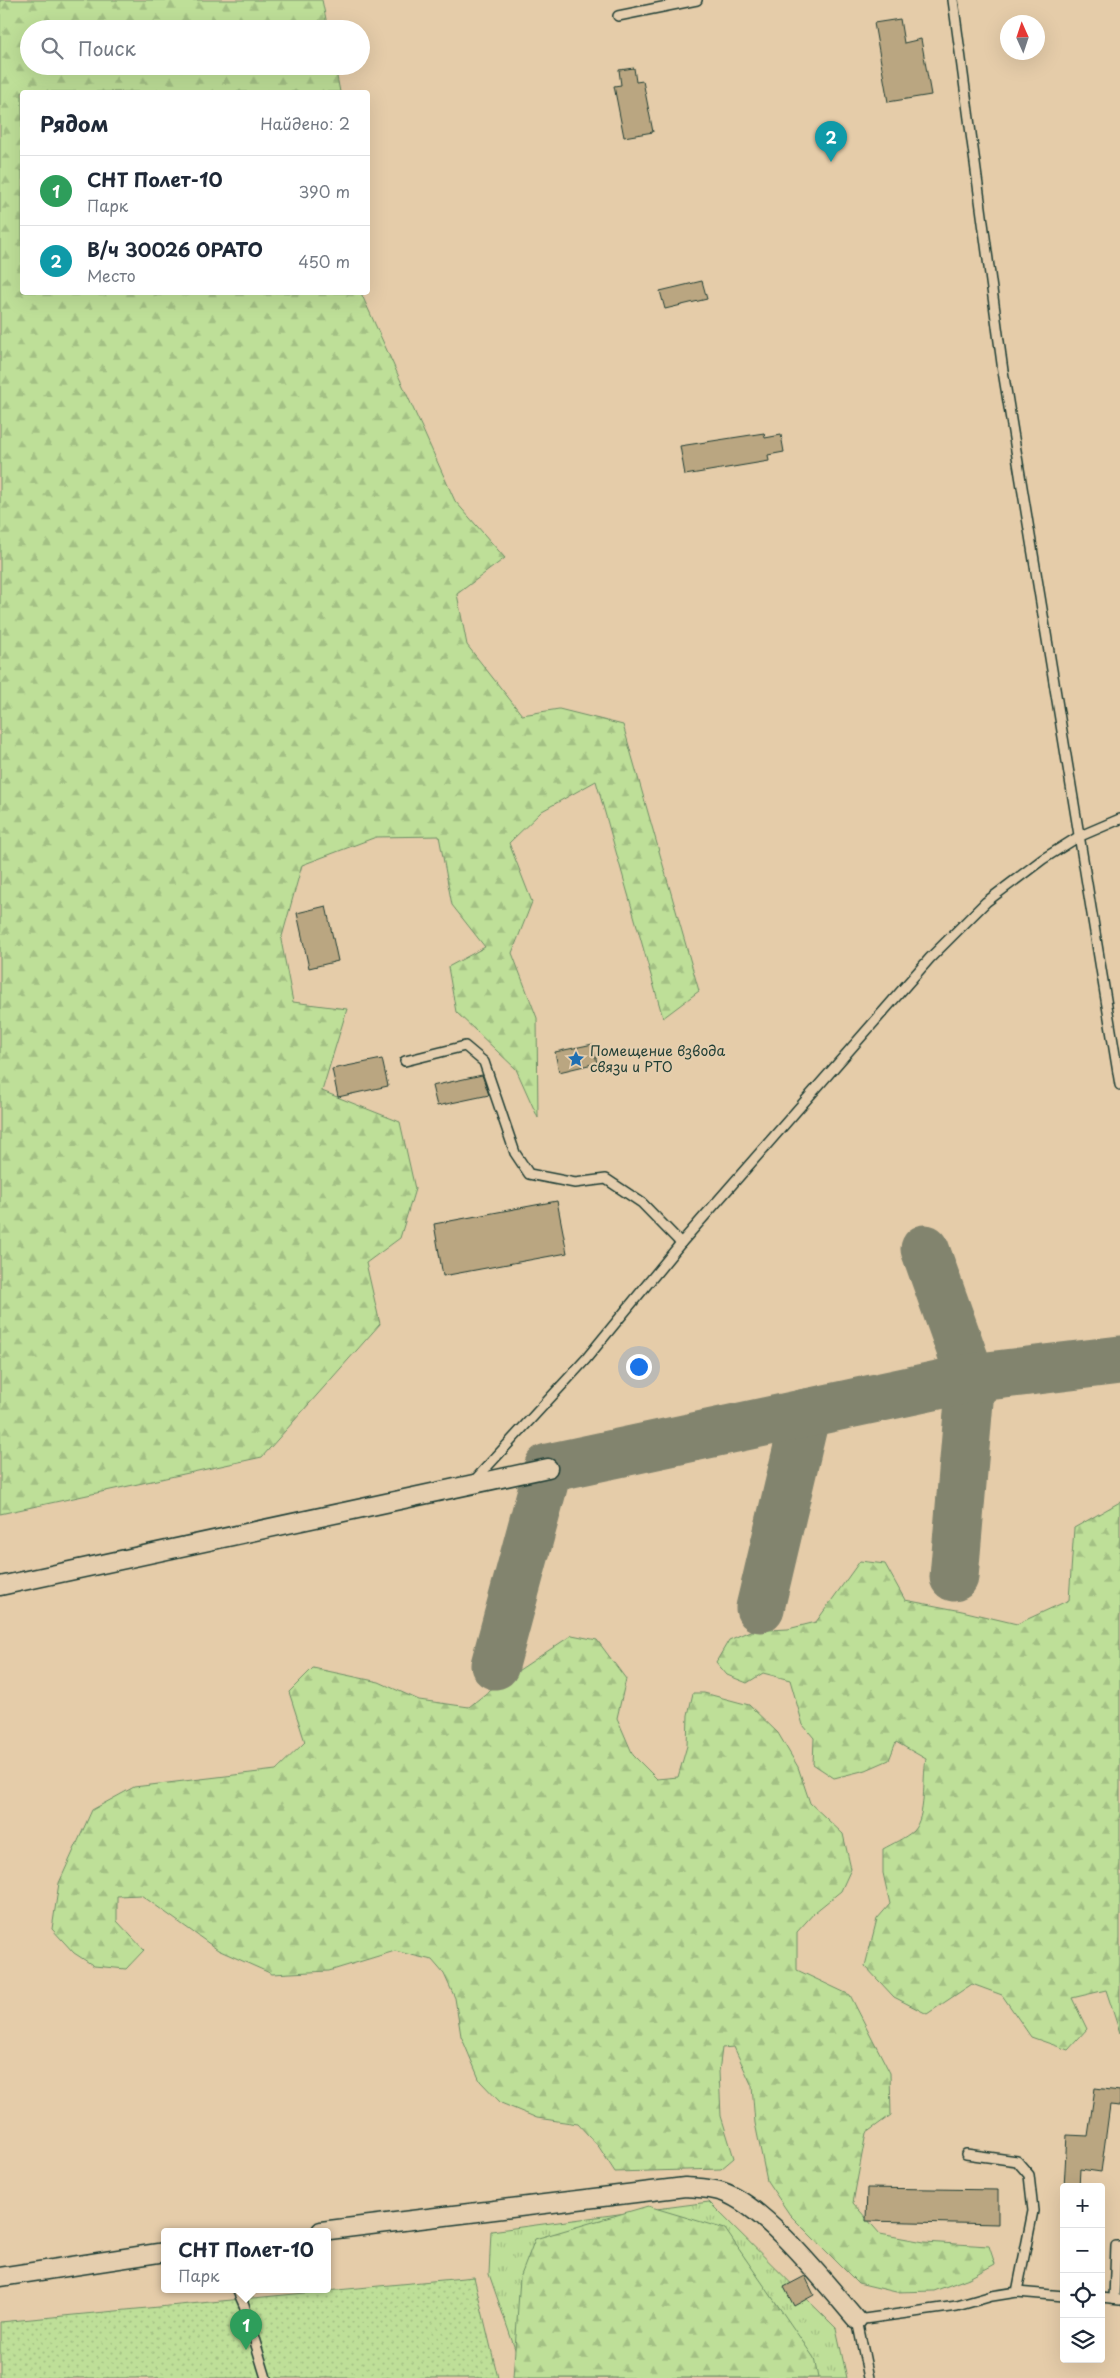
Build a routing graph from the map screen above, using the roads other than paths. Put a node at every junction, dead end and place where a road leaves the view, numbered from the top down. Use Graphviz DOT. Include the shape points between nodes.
graph roads {
  1 [pos="697,0"];
  2 [pos="953,0"];
  3 [pos="618,16"];
  4 [pos="1120,819"];
  5 [pos="1078,837"];
  6 [pos="405,1061"];
  7 [pos="1120,1086"];
  8 [pos="681,1243"];
  9 [pos="548,1468"];
  10 [pos="469,1485"];
  11 [pos="0,1586"];
  12 [pos="966,2154"];
  13 [pos="331,2230"];
  14 [pos="1120,2246"];
  15 [pos="161,2253"];
  16 [pos="0,2277"];
  17 [pos="1017,2292"];
  18 [pos="239,2293"];
  19 [pos="1060,2296"];
  20 [pos="1117,2299"];
  21 [pos="857,2320"];
  22 [pos="265,2378"];
  23 [pos="869,2378"];
  1 -- 3 [label="lane"];
  2 -- 5 [label="lane" via="1003,370"];
  4 -- 5 [label="lane"];
  5 -- 7 [label="lane"];
  5 -- 8 [label="lane" via="1042,858 986,902 930,958"];
  6 -- 8 [label="lane" via="465,1046 484,1062 515,1153 529,1174 575,1183 606,1179 642,1203"];
  8 -- 10 [label="lane" via="586,1359"];
  9 -- 10 [label="street"];
  10 -- 11 [label="street"];
  12 -- 17 [label="lane" via="1016,2160 1029,2175 1033,2210"];
  13 -- 21 [label="street" via="685,2187 722,2191 752,2206"];
  14 -- 20 [label="lane" via="1116,2246"];
  15 -- 16 [label="street"];
  17 -- 19 [label="lane"];
  17 -- 21 [label="lane" via="957,2306"];
  18 -- 22 [label="lane"];
  21 -- 23 [label="lane"];
}
